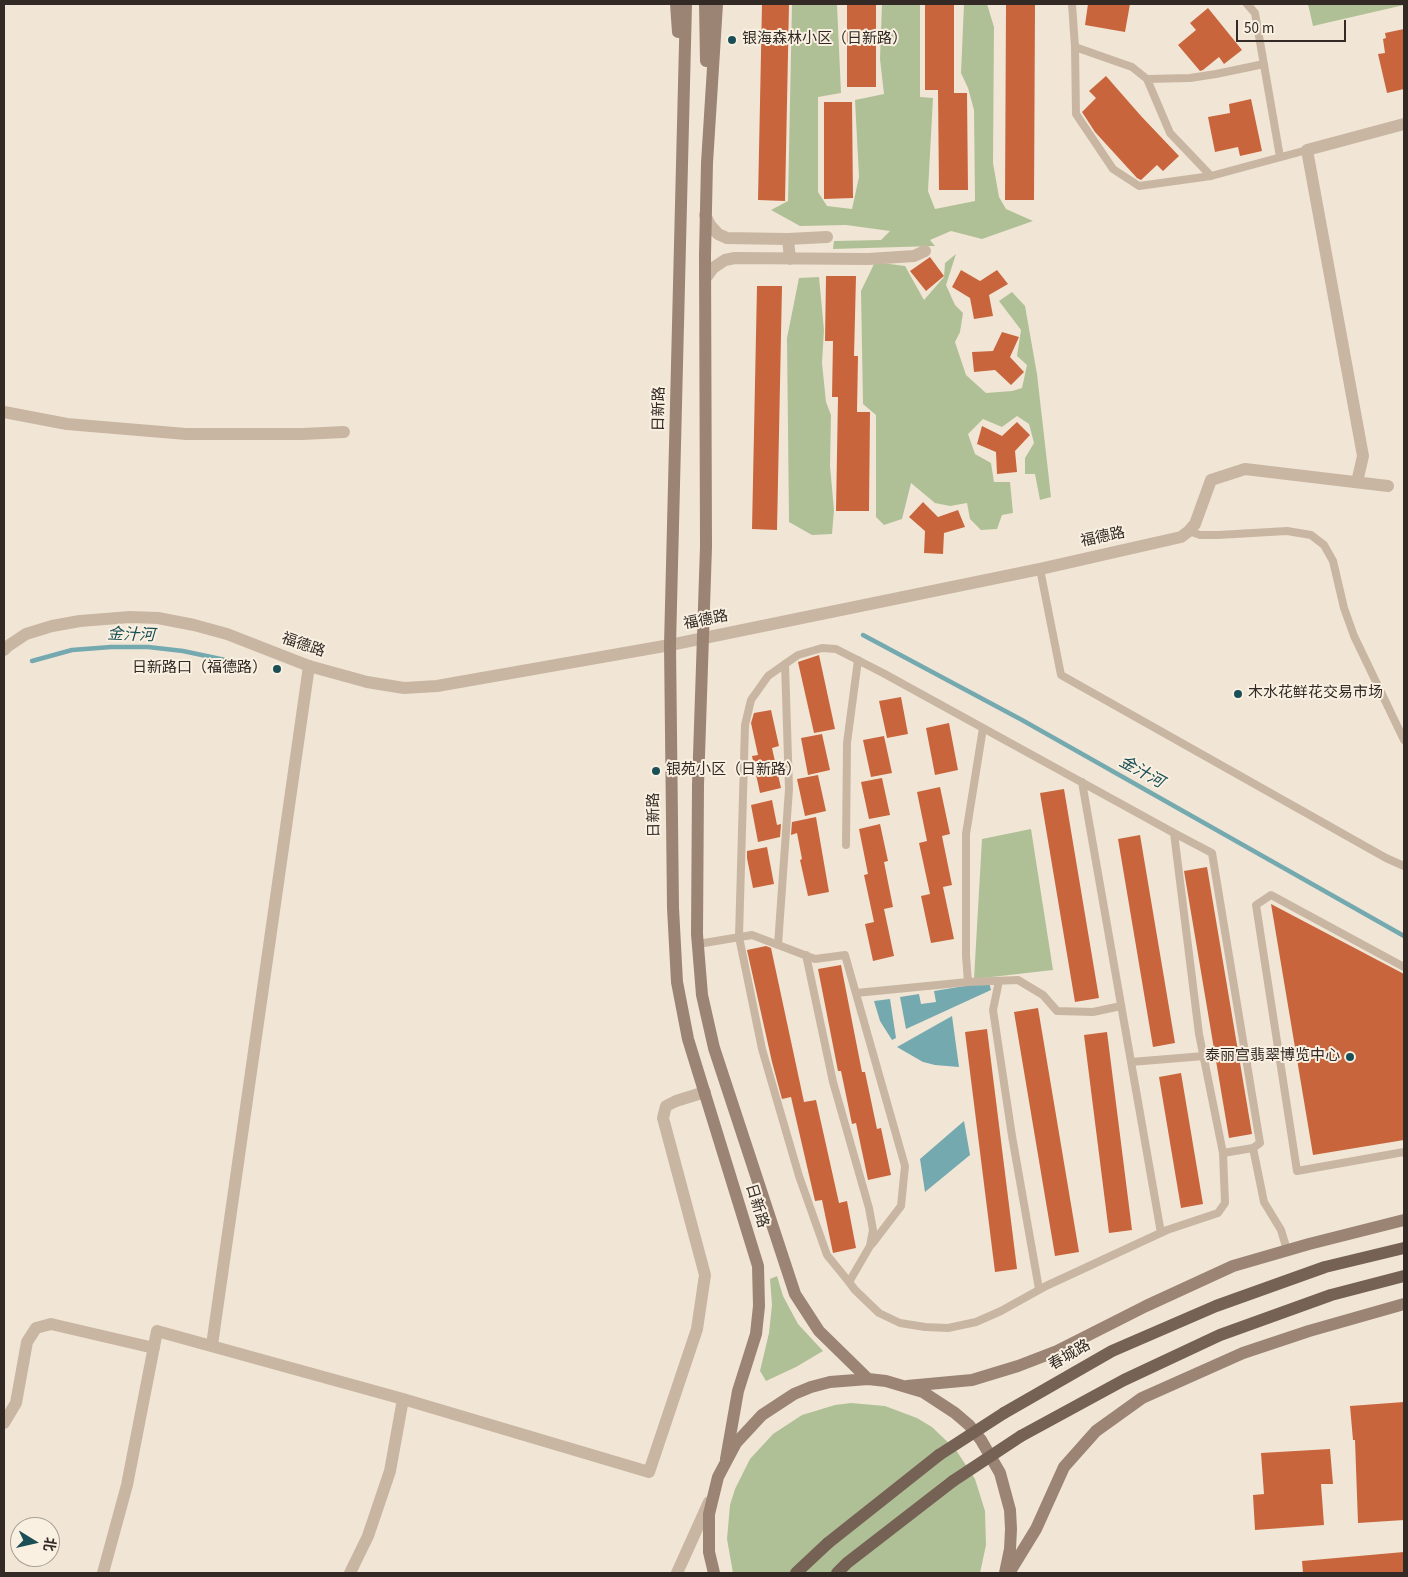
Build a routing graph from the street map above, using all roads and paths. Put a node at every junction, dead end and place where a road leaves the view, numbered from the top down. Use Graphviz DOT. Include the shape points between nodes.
graph roads {
  1 [pos="676,4"];
  2 [pos="686,4"];
  3 [pos="705,4"];
  4 [pos="717,4"];
  5 [pos="1072,4"];
  6 [pos="1247,4"];
  7 [pos="1075,47"];
  8 [pos="1264,64"];
  9 [pos="1147,79"];
  10 [pos="683,124"];
  11 [pos="1404,124"];
  12 [pos="1307,150"];
  13 [pos="1280,157"];
  14 [pos="707,163"];
  15 [pos="1211,176"];
  16 [pos="706,215"];
  17 [pos="827,237"];
  18 [pos="788,239"];
  19 [pos="925,251"];
  20 [pos="790,259"];
  21 [pos="705,279"];
  22 [pos="4,412"];
  23 [pos="344,432"];
  24 [pos="1357,482"];
  25 [pos="1388,486"];
  26 [pos="1189,531"];
  27 [pos="1040,569"];
  28 [pos="702,639"];
  29 [pos="670,645"];
  30 [pos="4,650"];
  31 [pos="858,660"];
  32 [pos="785,664"];
  33 [pos="309,666"];
  34 [pos="983,728"];
  35 [pos="1404,740"];
  36 [pos="1082,782"];
  37 [pos="1174,833"];
  38 [pos="846,845"];
  39 [pos="1404,866"];
  40 [pos="739,937"];
  41 [pos="698,944"];
  42 [pos="778,945"];
  43 [pos="806,955"];
  44 [pos="1404,967"];
  45 [pos="999,980"];
  46 [pos="968,982"];
  47 [pos="856,993"];
  48 [pos="1121,1006"];
  49 [pos="1204,1056"];
  50 [pos="1131,1062"];
  51 [pos="704,1092"];
  52 [pos="1253,1148"];
  53 [pos="1223,1152"];
  54 [pos="1404,1152"];
  55 [pos="1404,1220"];
  56 [pos="1161,1233"];
  57 [pos="870,1246"];
  58 [pos="1404,1248"];
  59 [pos="1288,1250"];
  60 [pos="1404,1276"];
  61 [pos="849,1282"];
  62 [pos="1040,1289"];
  63 [pos="1404,1304"];
  64 [pos="212,1345"];
  65 [pos="154,1348"];
  66 [pos="868,1379"];
  67 [pos="905,1386"];
  68 [pos="403,1398"];
  69 [pos="4,1423"];
  70 [pos="726,1459"];
  71 [pos="712,1495"];
  72 [pos="103,1573"];
  73 [pos="350,1573"];
  74 [pos="677,1573"];
  75 [pos="714,1573"];
  76 [pos="796,1573"];
  77 [pos="837,1573"];
  78 [pos="1005,1573"];
  79 [pos="1009,1573"];
  1 -- 10 [label="main road, 日新路"];
  2 -- 10 [label="main road, 日新路"];
  3 -- 14 [label="main road, 日新路"];
  4 -- 14 [label="main road, 日新路"];
  5 -- 7 [label="lane"];
  6 -- 8 [label="lane" via="1255,12"];
  7 -- 9 [label="lane" via="1132,67"];
  7 -- 15 [label="lane" via="1076,114 1113,169 1139,186"];
  8 -- 9 [label="lane" via="1199,77"];
  8 -- 13 [label="lane"];
  9 -- 15 [label="lane" via="1170,133"];
  10 -- 29 [label="main road, 日新路"];
  11 -- 12 [label="street"];
  12 -- 13 [label="lane"];
  12 -- 24 [label="street" via="1363,456"];
  13 -- 15 [label="lane"];
  14 -- 16 [label="main road, 日新路"];
  16 -- 18 [label="street" via="718,234 727,238"];
  16 -- 21 [label="main road, 日新路"];
  17 -- 18 [label="street"];
  18 -- 20 [label="street"];
  19 -- 20 [label="street" via="914,256"];
  20 -- 21 [label="street" via="725,260"];
  21 -- 28 [label="main road, 日新路" via="706,547"];
  22 -- 23 [label="street" via="67,424 186,434"];
  24 -- 25 [label="street"];
  24 -- 26 [label="street" via="1245,470 1211,480 1195,524"];
  26 -- 27 [label="street, 福德路" via="1181,537"];
  26 -- 35 [label="lane" via="1218,535 1287,531 1311,535 1324,545 1333,561 1354,636"];
  27 -- 28 [label="street, 福德路"];
  27 -- 39 [label="lane" via="1061,675"];
  28 -- 29 [label="street, 福德路"];
  28 -- 41 [label="main road, 日新路"];
  29 -- 33 [label="street, 福德路" via="437,686 404,688 367,682"];
  29 -- 51 [label="main road, 日新路" via="677,982 688,1039"];
  30 -- 33 [label="street, 福德路" via="26,634 52,626 130,617 158,618 227,634"];
  31 -- 32 [label="lane" via="836,649 822,648 798,654"];
  31 -- 34 [label="lane"];
  31 -- 38 [label="lane" via="847,743"];
  32 -- 40 [label="lane" via="768,676 751,700 745,725"];
  32 -- 42 [label="lane" via="789,789"];
  33 -- 64 [label="street"];
  34 -- 36 [label="lane"];
  34 -- 46 [label="lane" via="966,834"];
  36 -- 37 [label="lane"];
  36 -- 48 [label="lane"];
  37 -- 49 [label="lane"];
  37 -- 52 [label="lane" via="1212,853 1260,1143"];
  40 -- 41 [label="lane"];
  40 -- 42 [label="lane" via="752,935"];
  40 -- 61 [label="lane" via="762,1049 799,1176 827,1255"];
  41 -- 66 [label="main road, 日新路" via="702,995 714,1048 795,1294 819,1331"];
  42 -- 43 [label="lane"];
  43 -- 47 [label="lane" via="815,959 846,955"];
  43 -- 57 [label="lane" via="833,1082 869,1208 873,1230"];
  44 -- 54 [label="lane" via="1271,895 1256,905 1297,1171"];
  45 -- 46 [label="lane"];
  45 -- 48 [label="lane" via="1018,980 1043,995 1057,1011 1093,1012"];
  45 -- 62 [label="lane" via="992,1010"];
  46 -- 47 [label="lane"];
  47 -- 57 [label="lane" via="905,1166 902,1206"];
  48 -- 50 [label="lane"];
  49 -- 50 [label="lane"];
  49 -- 53 [label="lane"];
  50 -- 56 [label="lane"];
  51 -- 68 [label="street" via="666,1106 663,1118 705,1275 697,1329 649,1472"];
  51 -- 70 [label="main road, 日新路" via="758,1266 756,1334 738,1390"];
  52 -- 53 [label="lane"];
  52 -- 59 [label="lane" via="1264,1202 1281,1230"];
  53 -- 56 [label="lane" via="1226,1202 1218,1213"];
  55 -- 59 [label="main road"];
  56 -- 62 [label="lane"];
  57 -- 61 [label="lane"];
  58 -- 76 [label="main road, 春城路, bridge" via="1325,1267 1216,1306 1112,1351 939,1454 828,1543"];
  59 -- 67 [label="main road" via="1233,1266 1057,1352 972,1380"];
  60 -- 77 [label="main road, bridge" via="1331,1295 1220,1335 1124,1380 1021,1436 954,1481"];
  61 -- 62 [label="lane" via="879,1313 900,1323 948,1328 976,1322"];
  63 -- 79 [label="main road" via="1243,1353 1142,1398 1096,1430 1064,1467 1036,1529"];
  64 -- 65 [label="street" via="158,1331"];
  64 -- 68 [label="street"];
  65 -- 69 [label="street" via="52,1324 36,1328 27,1342 16,1403"];
  65 -- 72 [label="street" via="127,1485"];
  66 -- 67 [label="main road"];
  66 -- 70 [label="main road" via="849,1379 811,1387 777,1403 748,1428"];
  67 -- 78 [label="main road" via="923,1392 955,1413 992,1456 1010,1510 1010,1548"];
  68 -- 73 [label="street" via="390,1471 368,1536"];
  70 -- 71 [label="main road"];
  71 -- 74 [label="street"];
  71 -- 75 [label="main road" via="708,1533"];
}
